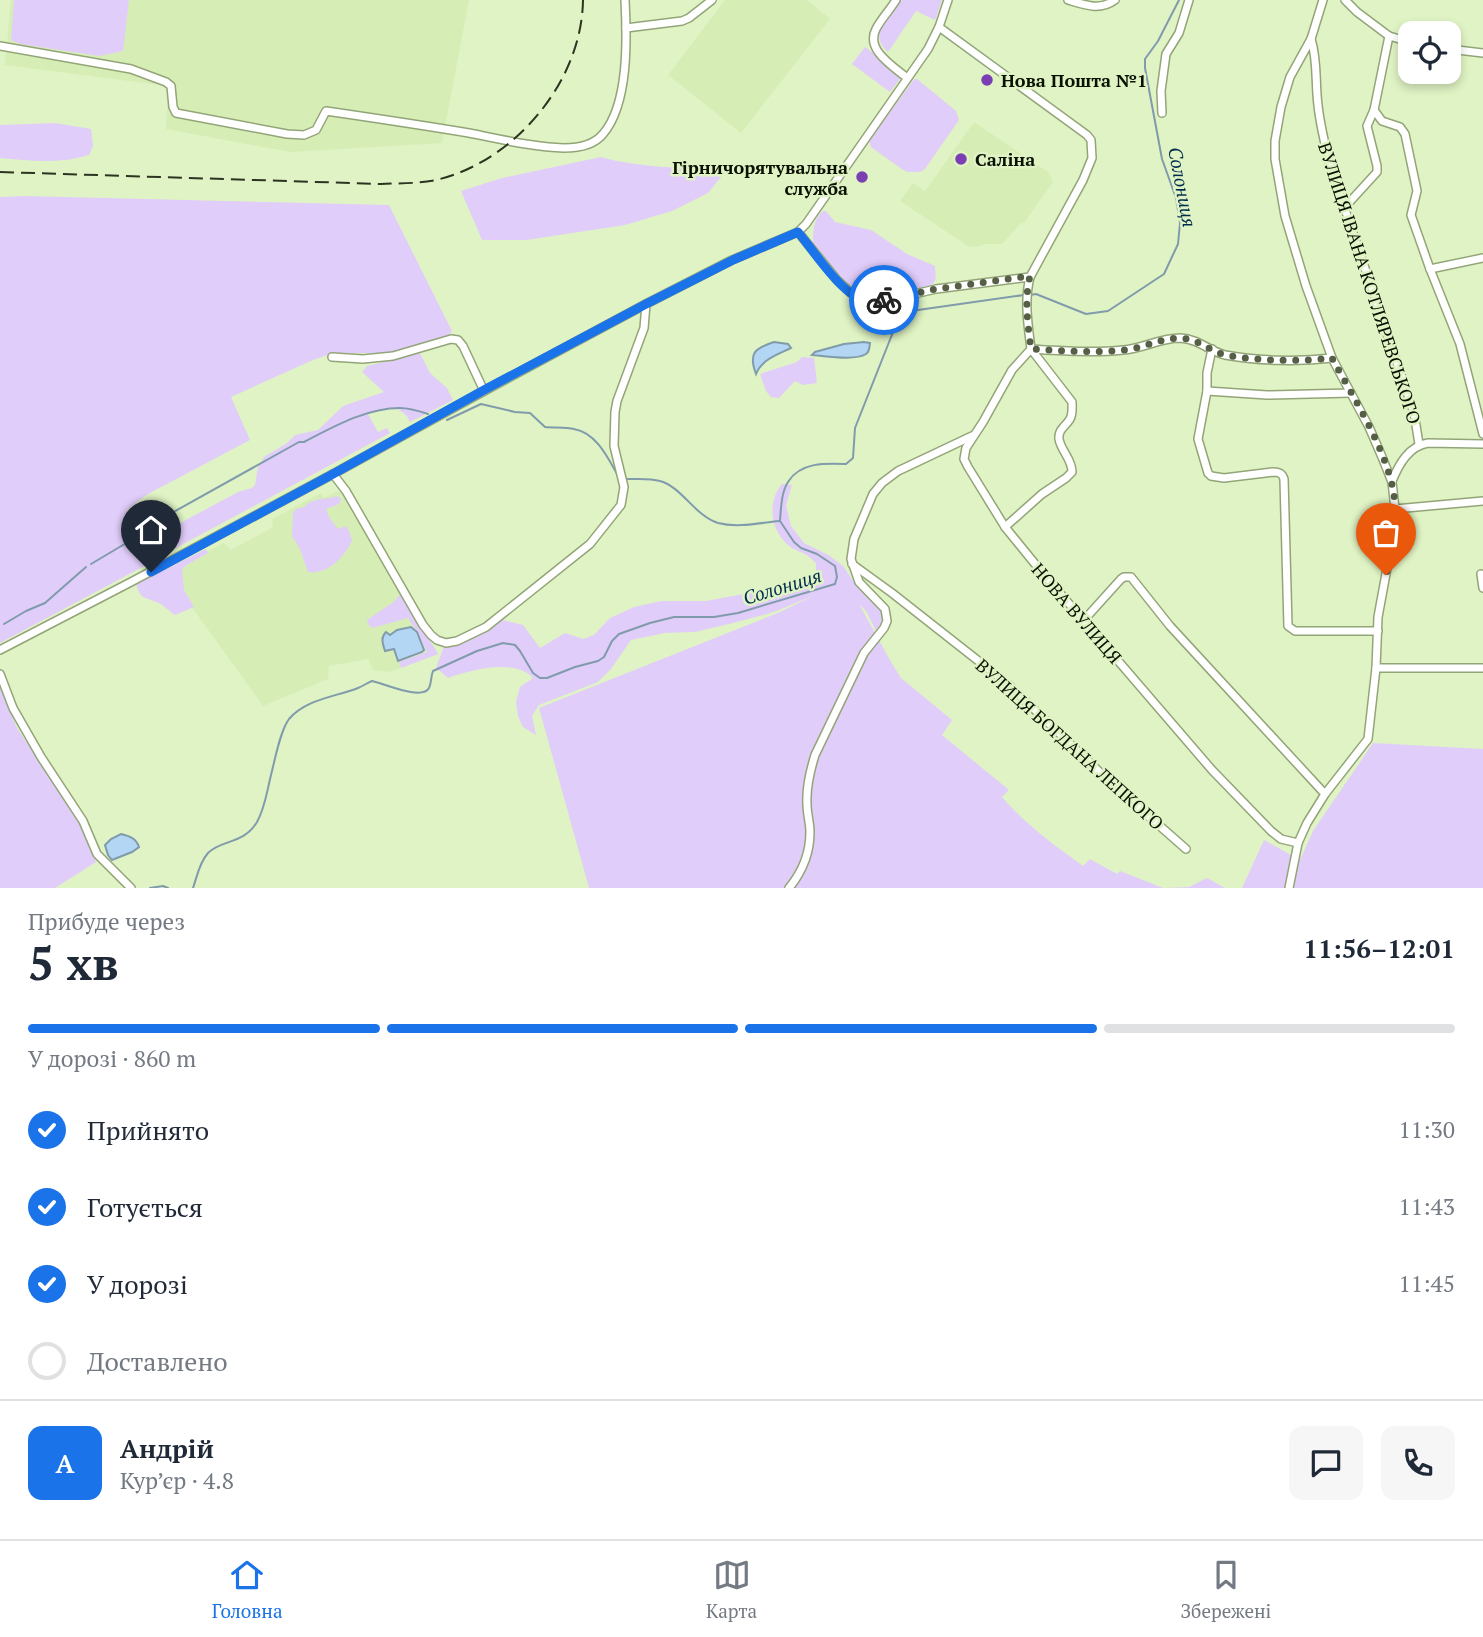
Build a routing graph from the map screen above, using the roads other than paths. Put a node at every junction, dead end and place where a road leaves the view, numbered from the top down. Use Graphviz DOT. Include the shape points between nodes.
graph roads {
  1 [pos="625,0"];
  2 [pos="712,0"];
  3 [pos="896,0"];
  4 [pos="948,0"];
  5 [pos="1068,0"];
  6 [pos="1115,0"];
  7 [pos="1189,0"];
  8 [pos="1323,0"];
  9 [pos="1345,0"];
  10 [pos="939,27"];
  11 [pos="626,28"];
  12 [pos="1389,36"];
  13 [pos="1311,39"];
  14 [pos="1398,39"];
  15 [pos="0,46"];
  16 [pos="1461,50"];
  17 [pos="1483,53"];
  18 [pos="907,78"];
  19 [pos="1374,110"];
  20 [pos="1163,113"];
  21 [pos="1345,207"];
  22 [pos="798,232"];
  23 [pos="1483,258"];
  24 [pos="1430,269"];
  25 [pos="1030,276"];
  26 [pos="646,304"];
  27 [pos="1031,349"];
  28 [pos="1212,349"];
  29 [pos="331,357"];
  30 [pos="1332,358"];
  31 [pos="484,390"];
  32 [pos="1207,390"];
  33 [pos="1351,393"];
  34 [pos="1483,434"];
  35 [pos="974,435"];
  36 [pos="1419,444"];
  37 [pos="1483,444"];
  38 [pos="333,474"];
  39 [pos="1392,482"];
  40 [pos="1483,501"];
  41 [pos="1395,509"];
  42 [pos="1005,527"];
  43 [pos="852,564"];
  44 [pos="1481,574"];
  45 [pos="1483,588"];
  46 [pos="1084,620"];
  47 [pos="1378,631"];
  48 [pos="0,650"];
  49 [pos="1377,668"];
  50 [pos="1483,668"];
  51 [pos="0,674"];
  52 [pos="1325,793"];
  53 [pos="1298,843"];
  54 [pos="1186,849"];
  55 [pos="131,888"];
  56 [pos="789,888"];
  57 [pos="1289,888"];
  1 -- 11 [label="street"];
  2 -- 11 [label="street" via="682,21"];
  3 -- 18 [label="street" via="875,31 874,47"];
  4 -- 10 [label="street"];
  5 -- 6 [label="street" via="1100,7"];
  7 -- 20 [label="street" via="1179,33 1166,54"];
  8 -- 13 [label="street"];
  9 -- 12 [label="street"];
  10 -- 18 [label="street"];
  10 -- 25 [label="street" via="1091,141 1092,158 1083,180"];
  11 -- 15 [label="street" via="621,97 612,121 601,137 584,146 565,148 326,111 316,130 287,134 176,113 171,86 131,69"];
  12 -- 14 [label="street"];
  12 -- 19 [label="street"];
  13 -- 21 [label="street, ВУЛИЦЯ ІВАНА КОТЛЯРЕВСЬКОГО" via="1321,129"];
  13 -- 30 [label="street" via="1290,77 1275,159 1289,228"];
  16 -- 17 [label="street"];
  18 -- 22 [label="street"];
  19 -- 21 [label="street" via="1367,127 1377,172"];
  19 -- 24 [label="street" via="1382,121 1400,127 1405,134 1417,191 1411,215"];
  21 -- 36 [label="street, ВУЛИЦЯ ІВАНА КОТЛЯРЕВСЬКОГО" via="1414,413"];
  22 -- 25 [label="street" via="851,293 866,300"];
  22 -- 26 [label="street"];
  23 -- 24 [label="street"];
  24 -- 34 [label="street" via="1469,372"];
  25 -- 27 [label="street"];
  26 -- 31 [label="street"];
  26 -- 38 [label="street" via="644,328 615,412 614,446 624,487 621,505 590,544 486,627 450,642 430,635"];
  27 -- 28 [label="street" via="1125,350 1182,338"];
  27 -- 35 [label="street, НОВА ВУЛИЦЯ" via="1012,370"];
  27 -- 42 [label="street" via="1072,401 1070,419 1059,438 1072,472"];
  28 -- 30 [label="street" via="1224,355 1268,359"];
  28 -- 32 [label="street"];
  29 -- 31 [label="street" via="393,356 451,339 463,346"];
  30 -- 33 [label="street"];
  31 -- 38 [label="street"];
  32 -- 33 [label="street" via="1267,395"];
  32 -- 47 [label="street" via="1198,439 1211,477 1279,472 1284,478 1288,626 1295,631"];
  33 -- 39 [label="street"];
  35 -- 42 [label="street, НОВА ВУЛИЦЯ" via="964,459"];
  35 -- 43 [label="street" via="882,483 854,539"];
  36 -- 37 [label="street"];
  36 -- 39 [label="street" via="1407,454"];
  38 -- 48 [label="street"];
  39 -- 41 [label="street"];
  40 -- 41 [label="street"];
  41 -- 47 [label="street"];
  42 -- 46 [label="street, НОВА ВУЛИЦЯ"];
  43 -- 54 [label="street, ВУЛИЦЯ БОГДАНА ЛЕПКОГО" via="1009,685"];
  43 -- 56 [label="street" via="859,582 885,609 887,621 864,653 815,755 807,789 807,855"];
  44 -- 45 [label="street"];
  46 -- 52 [label="street" via="1121,579 1131,578"];
  46 -- 53 [label="street, НОВА ВУЛИЦЯ" via="1271,831"];
  47 -- 49 [label="street"];
  49 -- 50 [label="street"];
  49 -- 52 [label="street" via="1368,739"];
  51 -- 55 [label="street" via="13,708 83,821 97,854"];
  52 -- 53 [label="street"];
  53 -- 57 [label="street"];
}
